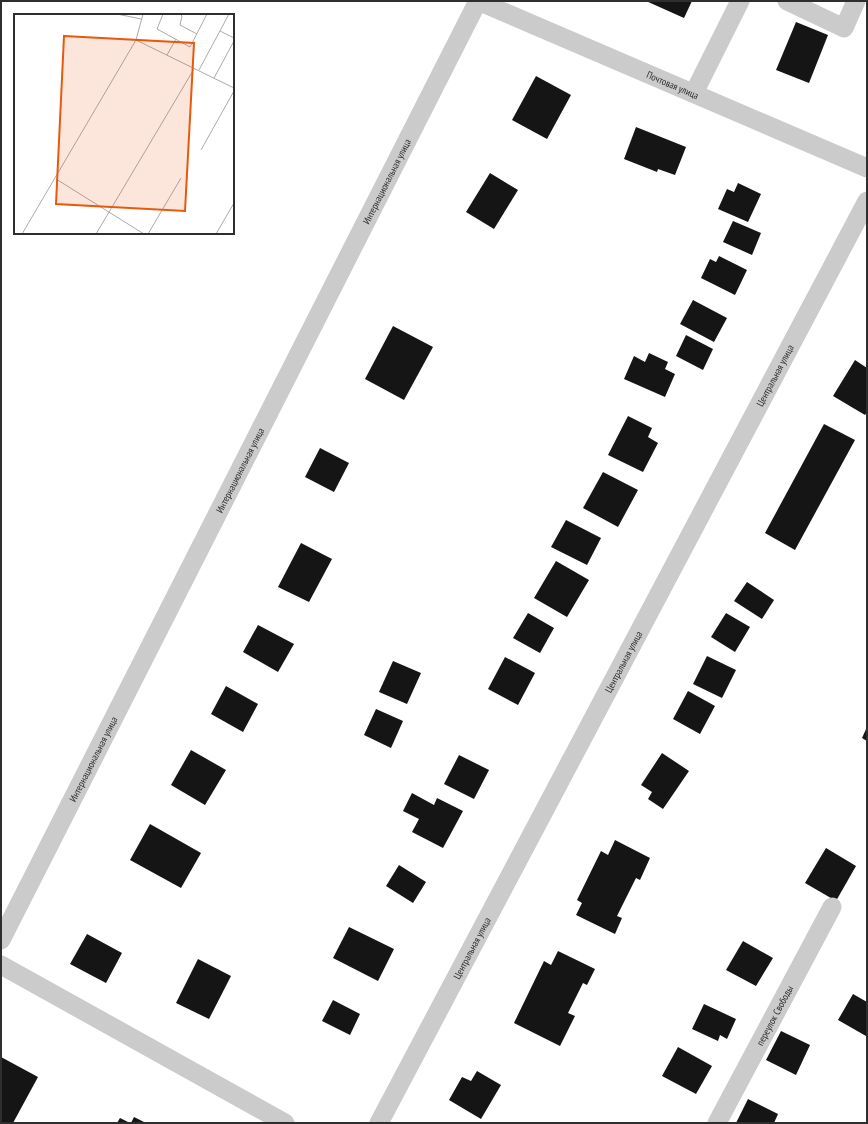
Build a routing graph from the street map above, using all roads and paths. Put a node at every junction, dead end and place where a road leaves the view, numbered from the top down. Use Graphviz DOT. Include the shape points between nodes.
graph roads {
  1 [pos="478,1"];
  2 [pos="740,1"];
  3 [pos="787,1"];
  4 [pos="856,1"];
  5 [pos="694,94"];
  6 [pos="867,168"];
  7 [pos="867,201"];
  8 [pos="832,907"];
  9 [pos="1,940"];
  10 [pos="1,965"];
  11 [pos="285,1123"];
  12 [pos="379,1123"];
  13 [pos="717,1123"];
  1 -- 5 [label="street, Почтовая улица"];
  1 -- 9 [label="street, Интернациональная улица"];
  2 -- 5 [label="street"];
  3 -- 4 [label="street" via="844,28"];
  5 -- 6 [label="street, Почтовая улица"];
  7 -- 12 [label="street, Центральная улица"];
  8 -- 13 [label="street, переулок Свободы"];
  10 -- 11 [label="street"];
}
